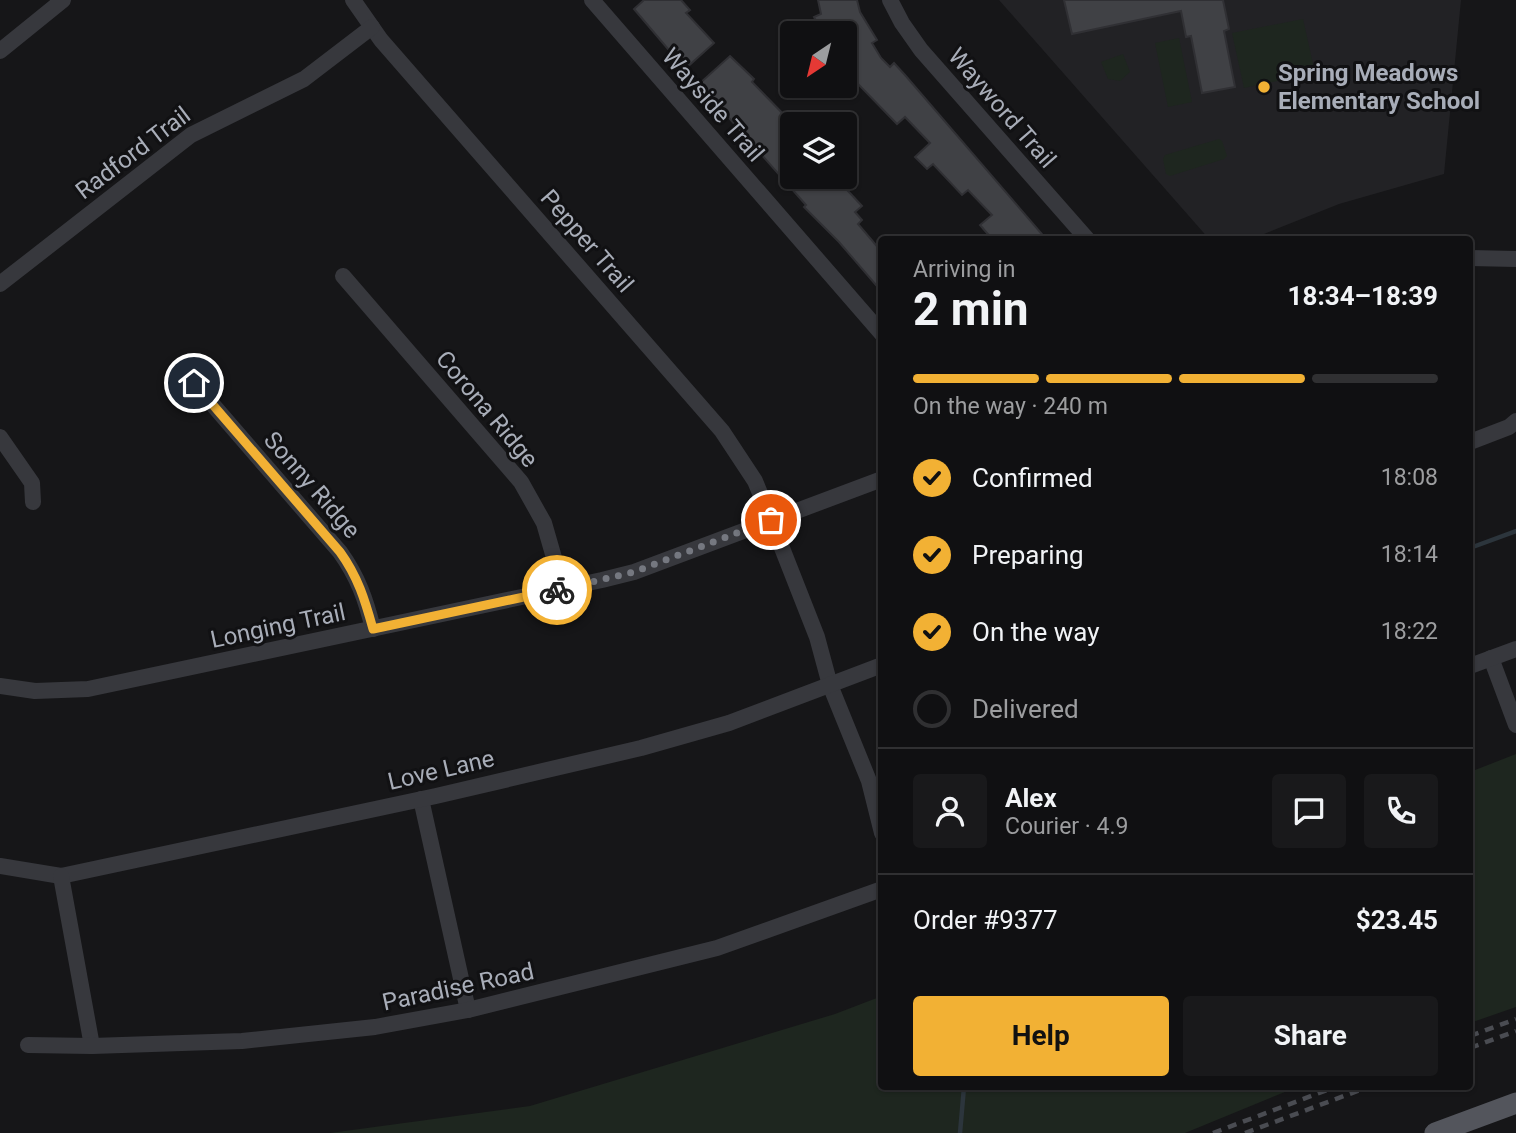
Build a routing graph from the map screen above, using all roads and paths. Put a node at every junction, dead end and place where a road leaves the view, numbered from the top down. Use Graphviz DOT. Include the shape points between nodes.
graph roads {
  1 [pos="63,0"];
  2 [pos="354,0"];
  3 [pos="592,0"];
  4 [pos="890,0"];
  5 [pos="372,27"];
  6 [pos="0,51"];
  7 [pos="1084,236"];
  8 [pos="1473,258"];
  9 [pos="1516,259"];
  10 [pos="344,276"];
  11 [pos="0,284"];
  12 [pos="878,329"];
  13 [pos="194,383"];
  14 [pos="1516,421"];
  15 [pos="0,437"];
  16 [pos="1473,441"];
  17 [pos="878,480"];
  18 [pos="33,502"];
  19 [pos="771,520"];
  20 [pos="563,589"];
  21 [pos="373,629"];
  22 [pos="1516,649"];
  23 [pos="1491,658"];
  24 [pos="1473,665"];
  25 [pos="878,667"];
  26 [pos="830,685"];
  27 [pos="0,687"];
  28 [pos="1516,725"];
  29 [pos="421,799"];
  30 [pos="878,817"];
  31 [pos="0,866"];
  32 [pos="61,876"];
  33 [pos="878,890"];
  34 [pos="468,1010"];
  35 [pos="28,1045"];
  36 [pos="92,1046"];
  37 [pos="1516,1102"];
  38 [pos="1435,1133"];
  1 -- 6 [label="street"];
  2 -- 5 [label="street, Pepper Trail"];
  3 -- 12 [label="street, Wayside Trail"];
  4 -- 7 [label="street, Wayword Trail" via="921,50"];
  5 -- 11 [label="street, Radford Trail" via="304,79 191,135"];
  5 -- 19 [label="street, Pepper Trail" via="722,431 755,481"];
  8 -- 9 [label="street"];
  10 -- 20 [label="street, Corona Ridge" via="521,482 544,523"];
  13 -- 21 [label="street, Sonny Ridge" via="340,552 365,596"];
  14 -- 16 [label="street"];
  15 -- 18 [label="street" via="26,470"];
  17 -- 19 [label="street, Longing Trail"];
  19 -- 20 [label="street, Longing Trail" via="634,572"];
  19 -- 26 [label="street, Pepper Trail" via="817,637"];
  20 -- 21 [label="street, Longing Trail"];
  21 -- 27 [label="street, Longing Trail" via="88,689"];
  22 -- 23 [label="street"];
  23 -- 24 [label="street"];
  23 -- 28 [label="street"];
  25 -- 26 [label="street, Love Lane"];
  26 -- 29 [label="street, Love Lane" via="654,745"];
  26 -- 30 [label="street, Pepper Trail" via="869,781"];
  29 -- 32 [label="street, Love Lane"];
  29 -- 34 [label="street"];
  31 -- 32 [label="street, Love Lane"];
  32 -- 36 [label="street"];
  33 -- 34 [label="street, Paradise Road" via="717,948"];
  34 -- 36 [label="street, Paradise Road" via="375,1027 242,1041"];
  35 -- 36 [label="street, Paradise Road"];
  37 -- 38 [label="main road"];
}
